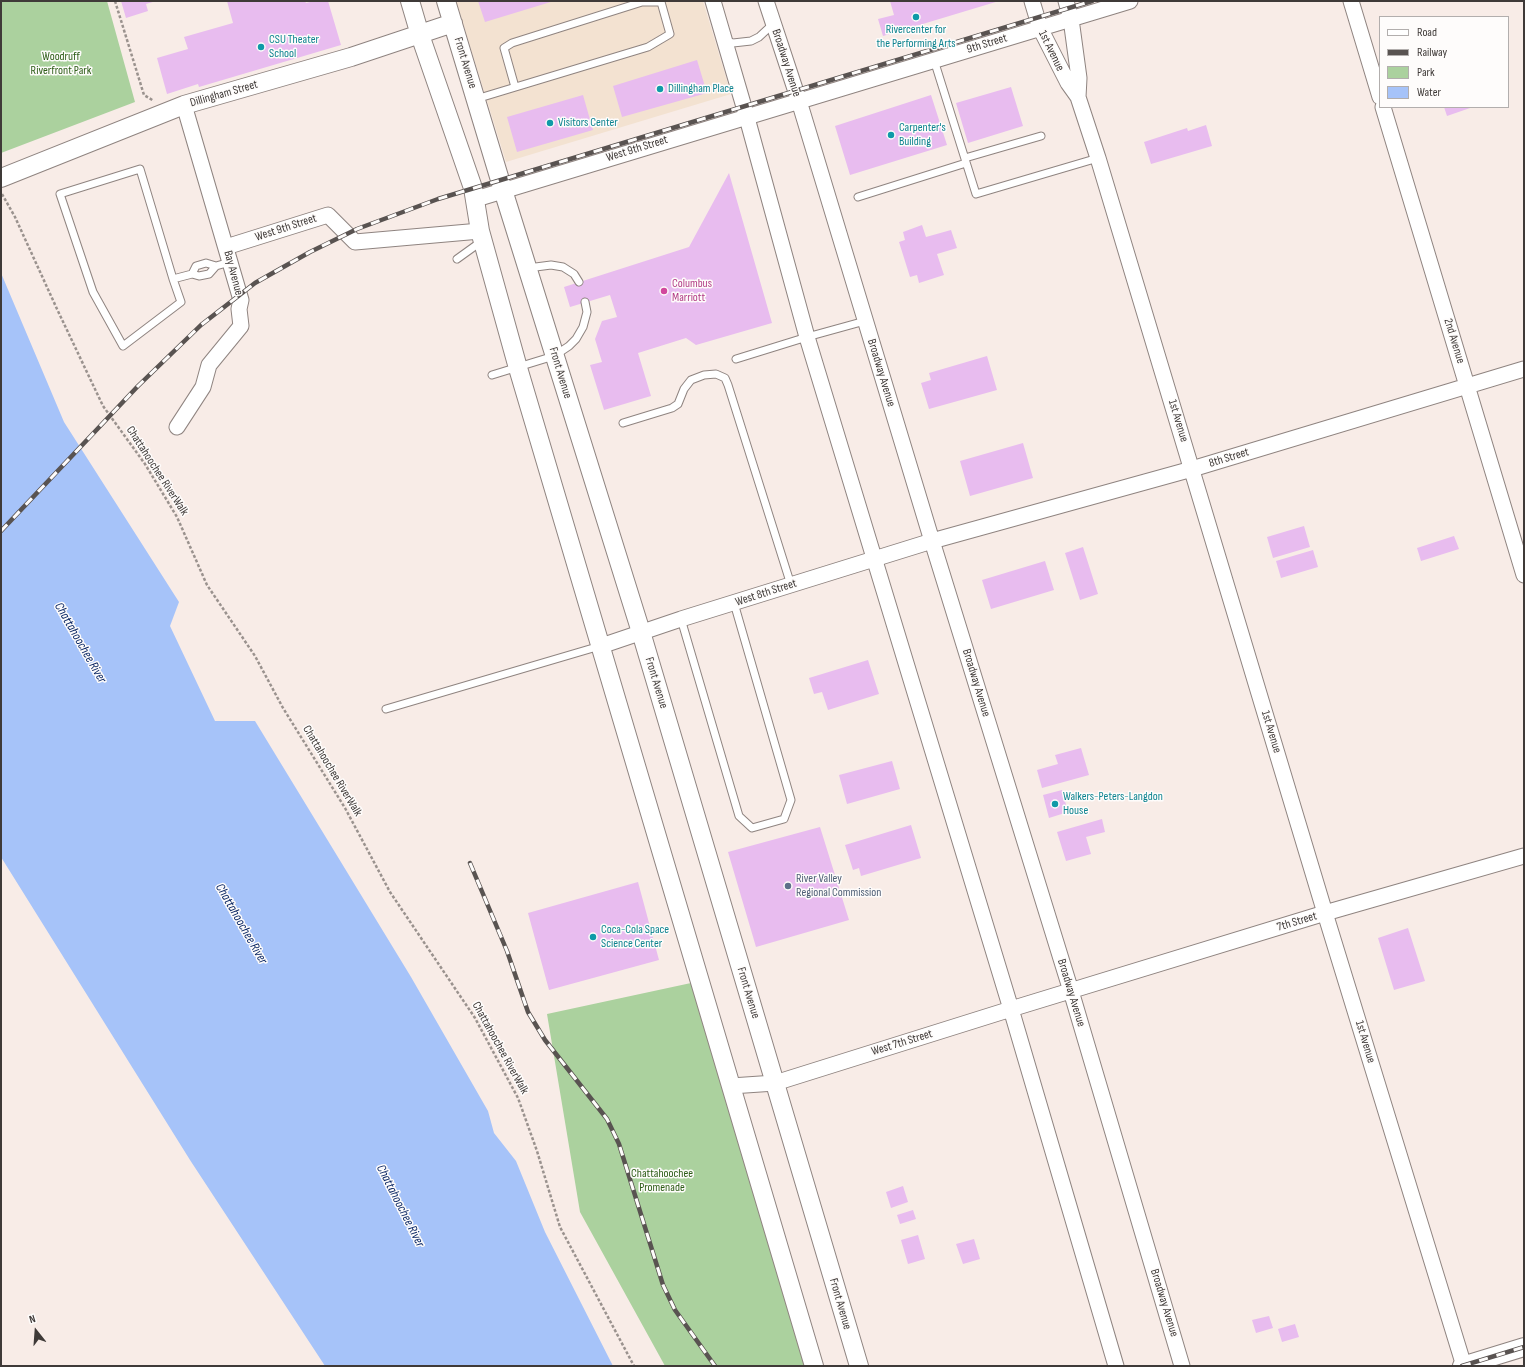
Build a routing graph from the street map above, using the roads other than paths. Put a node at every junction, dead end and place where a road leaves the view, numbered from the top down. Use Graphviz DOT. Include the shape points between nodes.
graph roads {
  1 [pos="410,1"];
  2 [pos="446,1"];
  3 [pos="713,1"];
  4 [pos="766,1"];
  5 [pos="1032,1"];
  6 [pos="1066,1"];
  7 [pos="1130,1"];
  8 [pos="1351,1"];
  9 [pos="1071,19"];
  10 [pos="453,23"];
  11 [pos="773,24"];
  12 [pos="1040,28"];
  13 [pos="420,34"];
  14 [pos="725,41"];
  15 [pos="934,60"];
  16 [pos="515,87"];
  17 [pos="1379,94"];
  18 [pos="1078,97"];
  19 [pos="476,99"];
  20 [pos="798,101"];
  21 [pos="184,105"];
  22 [pos="1383,108"];
  23 [pos="747,116"];
  24 [pos="1041,136"];
  25 [pos="1098,158"];
  26 [pos="966,161"];
  27 [pos="1,178"];
  28 [pos="503,190"];
  29 [pos="858,197"];
  30 [pos="476,199"];
  31 [pos="481,236"];
  32 [pos="226,247"];
  33 [pos="457,259"];
  34 [pos="223,264"];
  35 [pos="528,268"];
  36 [pos="192,274"];
  37 [pos="173,279"];
  38 [pos="580,282"];
  39 [pos="585,302"];
  40 [pos="865,321"];
  41 [pos="807,336"];
  42 [pos="554,356"];
  43 [pos="736,359"];
  44 [pos="518,368"];
  45 [pos="1524,368"];
  46 [pos="492,375"];
  47 [pos="1468,385"];
  48 [pos="623,423"];
  49 [pos="177,426"];
  50 [pos="1192,470"];
  51 [pos="932,541"];
  52 [pos="874,559"];
  53 [pos="1524,575"];
  54 [pos="791,585"];
  55 [pos="734,603"];
  56 [pos="682,619"];
  57 [pos="640,632"];
  58 [pos="600,646"];
  59 [pos="386,709"];
  60 [pos="1524,856"];
  61 [pos="1325,913"];
  62 [pos="1071,991"];
  63 [pos="1010,1009"];
  64 [pos="775,1083"];
  65 [pos="731,1086"];
  66 [pos="1524,1346"];
  67 [pos="814,1366"];
  68 [pos="858,1366"];
  69 [pos="1116,1366"];
  70 [pos="1182,1366"];
  71 [pos="1463,1366"];
  1 -- 13 [label="street"];
  2 -- 10 [label="street, Front Avenue"];
  3 -- 14 [label="street"];
  4 -- 11 [label="street, Broadway Avenue"];
  5 -- 12 [label="street, 1st Avenue"];
  6 -- 9 [label="street, 1st Avenue"];
  7 -- 9 [label="street, 9th Street"];
  8 -- 17 [label="street"];
  9 -- 12 [label="street, 9th Street"];
  9 -- 18 [label="street, 1st Avenue" via="1079,78"];
  10 -- 13 [label="street, Dillingham Street"];
  10 -- 19 [label="street, Front Avenue"];
  11 -- 14 [label="lane" via="759,38 751,41"];
  11 -- 20 [label="street, Broadway Avenue"];
  12 -- 15 [label="street, 9th Street"];
  12 -- 18 [label="street, 1st Avenue" via="1068,83"];
  13 -- 21 [label="street, Dillingham Street" via="351,57"];
  13 -- 30 [label="street"];
  14 -- 23 [label="street"];
  15 -- 20 [label="street, 9th Street"];
  15 -- 26 [label="lane"];
  16 -- 16 [label="lane" via="648,47 670,34 660,2 642,2 512,43 504,48"];
  16 -- 19 [label="lane"];
  18 -- 25 [label="street, 1st Avenue"];
  19 -- 28 [label="street, Front Avenue"];
  20 -- 23 [label="street, West 9th Street"];
  20 -- 40 [label="street, Broadway Avenue"];
  21 -- 27 [label="street, Dillingham Street"];
  21 -- 32 [label="street, Bay Avenue"];
  22 -- 47 [label="street, 2nd Avenue"];
  23 -- 28 [label="street, West 9th Street"];
  23 -- 41 [label="street"];
  24 -- 26 [label="lane"];
  25 -- 26 [label="lane" via="976,194"];
  25 -- 50 [label="street, 1st Avenue"];
  26 -- 29 [label="lane"];
  28 -- 30 [label="street, West 9th Street"];
  28 -- 35 [label="street, Front Avenue"];
  30 -- 31 [label="street"];
  31 -- 32 [label="street, West 9th Street" via="355,242 328,215"];
  31 -- 33 [label="lane"];
  31 -- 44 [label="street"];
  32 -- 34 [label="street, Bay Avenue"];
  34 -- 36 [label="lane" via="209,274"];
  34 -- 36 [label="lane" via="206,263 196,266"];
  34 -- 49 [label="street, Bay Avenue" via="241,300 241,326 209,364 203,387"];
  35 -- 38 [label="lane" via="551,265 563,267 574,274"];
  35 -- 42 [label="street, Front Avenue"];
  36 -- 37 [label="lane"];
  37 -- 37 [label="lane" via="140,169 60,194 93,292 123,346 181,302"];
  39 -- 42 [label="lane" via="587,312 583,327 570,346"];
  40 -- 41 [label="lane"];
  40 -- 51 [label="street, Broadway Avenue"];
  41 -- 43 [label="lane"];
  41 -- 52 [label="street"];
  42 -- 44 [label="lane"];
  42 -- 57 [label="street, Front Avenue"];
  44 -- 46 [label="lane"];
  44 -- 58 [label="street"];
  45 -- 47 [label="street, 8th Street"];
  47 -- 50 [label="street, 8th Street"];
  47 -- 53 [label="street, 2nd Avenue"];
  48 -- 54 [label="lane" via="672,408 678,404 691,380 716,374 725,378"];
  50 -- 51 [label="street, 8th Street"];
  50 -- 61 [label="street, 1st Avenue"];
  51 -- 52 [label="street, West 8th Street"];
  51 -- 62 [label="street, Broadway Avenue"];
  52 -- 54 [label="street, West 8th Street"];
  52 -- 63 [label="street"];
  54 -- 55 [label="street, West 8th Street"];
  55 -- 56 [label="street, West 8th Street"];
  55 -- 56 [label="lane" via="791,800 784,819 752,828 739,816"];
  56 -- 57 [label="street, West 8th Street"];
  57 -- 58 [label="street, West 8th Street"];
  57 -- 64 [label="street, Front Avenue"];
  58 -- 59 [label="lane"];
  58 -- 65 [label="street"];
  60 -- 61 [label="street, 7th Street"];
  61 -- 62 [label="street, 7th Street"];
  61 -- 71 [label="street, 1st Avenue"];
  62 -- 63 [label="street, West 7th Street"];
  62 -- 70 [label="street, Broadway Avenue"];
  63 -- 64 [label="street, West 7th Street"];
  63 -- 69 [label="street"];
  64 -- 65 [label="street, West 7th Street"];
  64 -- 68 [label="street, Front Avenue"];
  65 -- 67 [label="street"];
  66 -- 71 [label="street"];
}
